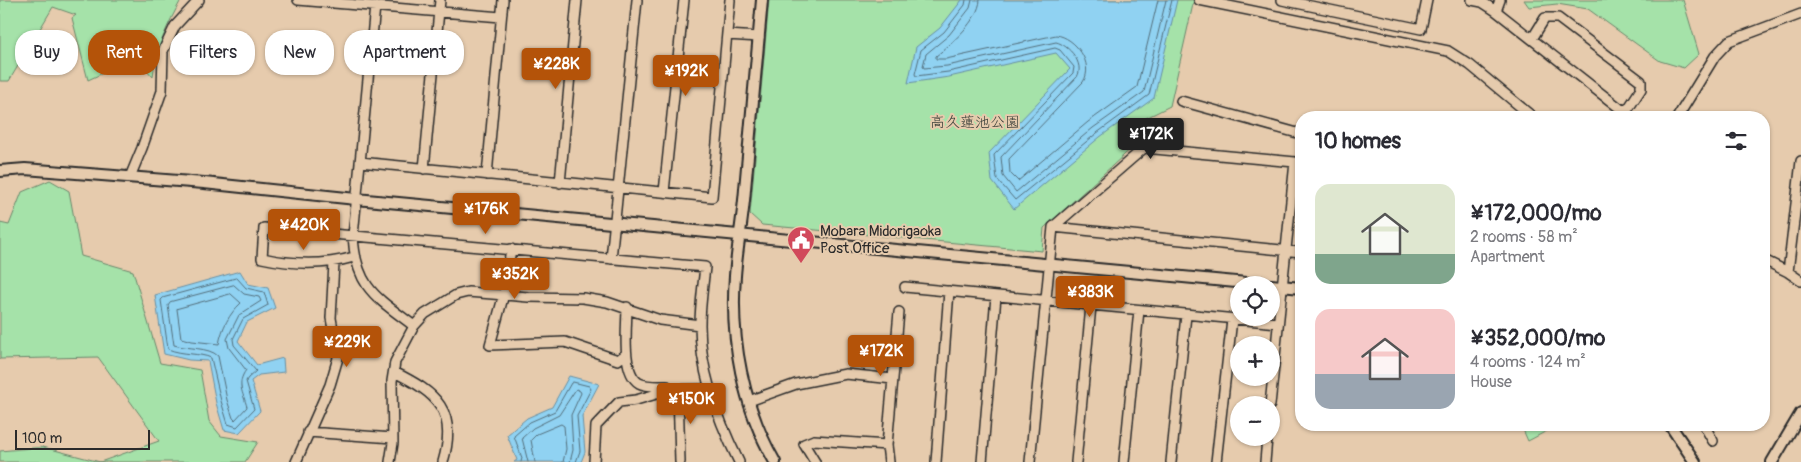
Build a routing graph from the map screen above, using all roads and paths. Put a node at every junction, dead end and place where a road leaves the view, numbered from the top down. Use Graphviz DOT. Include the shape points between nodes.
graph roads {
  1 [pos="199,0"];
  2 [pos="298,0"];
  3 [pos="440,0"];
  4 [pos="503,0"];
  5 [pos="577,0"];
  6 [pos="637,0"];
  7 [pos="684,0"];
  8 [pos="730,0"];
  9 [pos="762,0"];
  10 [pos="1199,0"];
  11 [pos="1282,0"];
  12 [pos="1427,0"];
  13 [pos="1472,0"];
  14 [pos="1500,0"];
  15 [pos="375,6"];
  16 [pos="439,11"];
  17 [pos="1496,11"];
  18 [pos="1801,14"];
  19 [pos="502,16"];
  20 [pos="727,35"];
  21 [pos="758,38"];
  22 [pos="1532,39"];
  23 [pos="1181,101"];
  24 [pos="1526,111"];
  25 [pos="1681,111"];
  26 [pos="1295,132"];
  27 [pos="1801,161"];
  28 [pos="360,162"];
  29 [pos="1295,163"];
  30 [pos="424,169"];
  31 [pos="0,171"];
  32 [pos="487,175"];
  33 [pos="130,178"];
  34 [pos="560,183"];
  35 [pos="1295,187"];
  36 [pos="618,188"];
  37 [pos="664,192"];
  38 [pos="356,200"];
  39 [pos="614,223"];
  40 [pos="1053,228"];
  41 [pos="741,235"];
  42 [pos="353,236"];
  43 [pos="511,249"];
  44 [pos="1287,251"];
  45 [pos="1295,252"];
  46 [pos="354,257"];
  47 [pos="610,259"];
  48 [pos="334,263"];
  49 [pos="1770,263"];
  50 [pos="1049,264"];
  51 [pos="1788,272"];
  52 [pos="1230,281"];
  53 [pos="1801,281"];
  54 [pos="904,286"];
  55 [pos="1282,286"];
  56 [pos="1295,287"];
  57 [pos="949,291"];
  58 [pos="504,294"];
  59 [pos="996,296"];
  60 [pos="1046,300"];
  61 [pos="1280,304"];
  62 [pos="1091,306"];
  63 [pos="627,307"];
  64 [pos="1139,310"];
  65 [pos="899,312"];
  66 [pos="1186,315"];
  67 [pos="1230,319"];
  68 [pos="700,325"];
  69 [pos="414,326"];
  70 [pos="1231,326"];
  71 [pos="1278,326"];
  72 [pos="626,354"];
  73 [pos="394,372"];
  74 [pos="893,379"];
  75 [pos="709,389"];
  76 [pos="674,390"];
  77 [pos="1271,396"];
  78 [pos="749,401"];
  79 [pos="1801,413"];
  80 [pos="1674,431"];
  81 [pos="1707,431"];
  82 [pos="308,432"];
  83 [pos="392,438"];
  84 [pos="1713,441"];
  85 [pos="887,445"];
  86 [pos="1266,446"];
  87 [pos="296,462"];
  88 [pos="390,462"];
  89 [pos="443,462"];
  90 [pos="594,462"];
  91 [pos="680,462"];
  92 [pos="738,462"];
  93 [pos="775,462"];
  94 [pos="815,462"];
  95 [pos="889,462"];
  96 [pos="936,462"];
  97 [pos="982,462"];
  98 [pos="1030,462"];
  99 [pos="1076,462"];
  100 [pos="1124,462"];
  101 [pos="1171,462"];
  102 [pos="1216,462"];
  103 [pos="1265,462"];
  104 [pos="1695,462"];
  105 [pos="1772,462"];
  1 -- 33 [label="street" via="175,26 163,51 162,91"];
  2 -- 15 [label="street"];
  3 -- 16 [label="street"];
  4 -- 19 [label="street"];
  5 -- 34 [label="street"];
  6 -- 36 [label="street"];
  7 -- 37 [label="street"];
  8 -- 20 [label="street"];
  9 -- 21 [label="street"];
  10 -- 24 [label="street" via="1448,51"];
  11 -- 12 [label="street" via="1421,29"];
  13 -- 17 [label="street"];
  14 -- 17 [label="street"];
  15 -- 16 [label="street"];
  15 -- 28 [label="street"];
  16 -- 19 [label="street"];
  16 -- 30 [label="street"];
  17 -- 22 [label="street"];
  18 -- 25 [label="street" via="1729,40 1715,56"];
  19 -- 32 [label="street"];
  20 -- 21 [label="street"];
  20 -- 37 [label="street" via="712,197"];
  21 -- 41 [label="street"];
  22 -- 22 [label="street" via="1622,110 1628,109 1641,89 1641,81 1558,18 1545,18"];
  23 -- 26 [label="street"];
  27 -- 51 [label="street"];
  28 -- 30 [label="street"];
  28 -- 38 [label="street"];
  29 -- 40 [label="street" via="1144,148"];
  30 -- 32 [label="street"];
  31 -- 33 [label="street" via="25,169"];
  32 -- 34 [label="street"];
  33 -- 38 [label="street"];
  34 -- 36 [label="street"];
  35 -- 44 [label="street"];
  36 -- 37 [label="street"];
  36 -- 39 [label="street"];
  38 -- 39 [label="street"];
  38 -- 42 [label="street"];
  39 -- 41 [label="street"];
  39 -- 47 [label="street"];
  40 -- 44 [label="street"];
  40 -- 50 [label="street"];
  41 -- 50 [label="street"];
  41 -- 78 [label="street" via="735,276 735,321 739,365"];
  42 -- 43 [label="street"];
  42 -- 46 [label="street"];
  42 -- 48 [label="street" via="264,228 262,258 285,263"];
  43 -- 47 [label="street"];
  43 -- 58 [label="street"];
  44 -- 45 [label="street"];
  44 -- 55 [label="street"];
  46 -- 48 [label="street"];
  46 -- 69 [label="street" via="376,298"];
  47 -- 68 [label="street" via="705,267"];
  48 -- 82 [label="street" via="331,318 338,358 330,385"];
  49 -- 51 [label="street"];
  50 -- 52 [label="street"];
  50 -- 60 [label="street"];
  51 -- 53 [label="street"];
  54 -- 57 [label="street"];
  55 -- 56 [label="street"];
  55 -- 61 [label="street"];
  57 -- 59 [label="street"];
  57 -- 96 [label="street"];
  58 -- 63 [label="street" via="583,298"];
  58 -- 69 [label="street" via="468,292 456,295 425,314"];
  58 -- 72 [label="street" via="490,345 565,342 618,360"];
  59 -- 60 [label="street"];
  59 -- 97 [label="street"];
  60 -- 62 [label="street"];
  60 -- 98 [label="street"];
  62 -- 64 [label="street"];
  62 -- 99 [label="street"];
  63 -- 68 [label="street" via="660,320"];
  63 -- 72 [label="street"];
  64 -- 66 [label="street"];
  64 -- 100 [label="street"];
  65 -- 74 [label="street"];
  66 -- 67 [label="street"];
  66 -- 101 [label="street"];
  68 -- 75 [label="street"];
  69 -- 73 [label="street"];
  70 -- 102 [label="street"];
  71 -- 77 [label="street"];
  72 -- 76 [label="street" via="629,369 638,382"];
  73 -- 83 [label="street"];
  73 -- 89 [label="street" via="420,385 437,400 445,413 448,445"];
  74 -- 78 [label="street" via="846,374 796,384"];
  74 -- 85 [label="street"];
  75 -- 76 [label="street"];
  75 -- 92 [label="street"];
  76 -- 90 [label="street" via="619,402 596,426"];
  76 -- 91 [label="street"];
  78 -- 93 [label="street"];
  79 -- 105 [label="street"];
  80 -- 104 [label="street"];
  81 -- 84 [label="street"];
  82 -- 83 [label="street"];
  82 -- 87 [label="street"];
  83 -- 88 [label="street"];
  85 -- 94 [label="street" via="814,440 804,444"];
  85 -- 95 [label="street"];
  86 -- 103 [label="street"];
}
